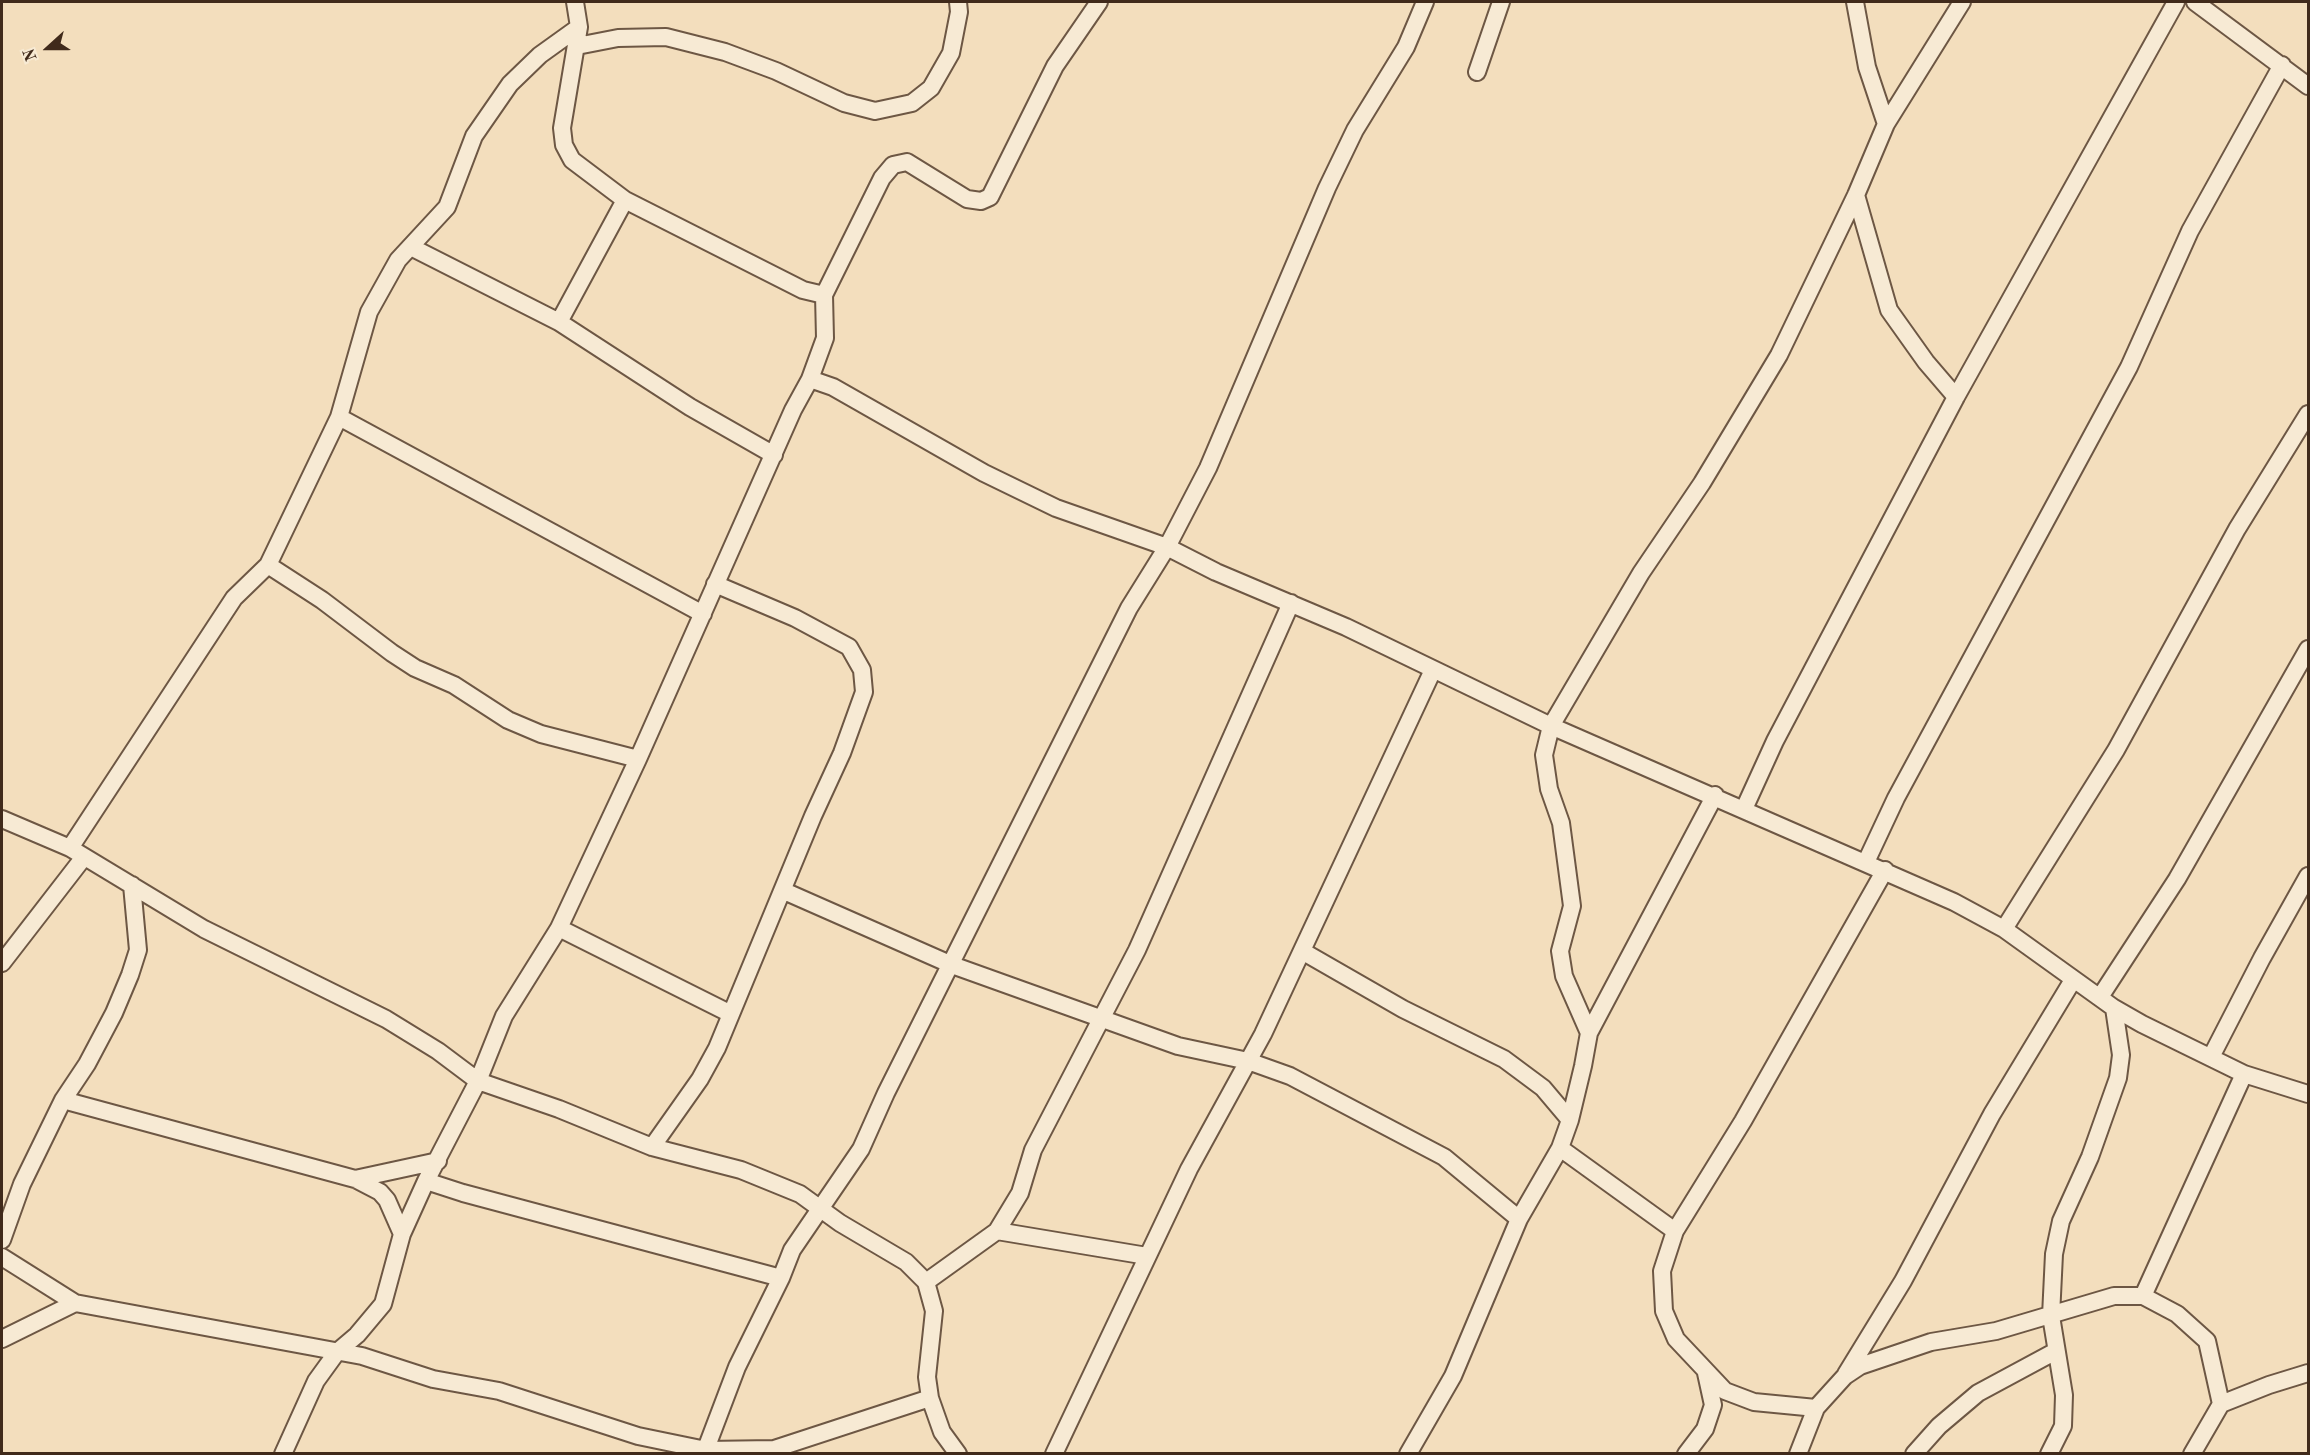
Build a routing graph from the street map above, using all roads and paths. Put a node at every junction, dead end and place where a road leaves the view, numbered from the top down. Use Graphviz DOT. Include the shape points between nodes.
graph roads {
  1 [pos="575,2"];
  2 [pos="958,2"];
  3 [pos="1099,2"];
  4 [pos="1425,2"];
  5 [pos="1500,2"];
  6 [pos="1855,2"];
  7 [pos="1962,2"];
  8 [pos="2176,2"];
  9 [pos="2195,2"];
  10 [pos="579,27"];
  11 [pos="577,46"];
  12 [pos="2282,65"];
  13 [pos="1477,72"];
  14 [pos="2308,86"];
  15 [pos="1886,124"];
  16 [pos="1856,195"];
  17 [pos="625,200"];
  18 [pos="411,247"];
  19 [pos="824,295"];
  20 [pos="559,322"];
  21 [pos="810,379"];
  22 [pos="1956,397"];
  23 [pos="2308,414"];
  24 [pos="339,417"];
  25 [pos="774,456"];
  26 [pos="1167,547"];
  27 [pos="268,565"];
  28 [pos="715,584"];
  29 [pos="1292,603"];
  30 [pos="703,614"];
  31 [pos="2308,649"];
  32 [pos="1433,670"];
  33 [pos="1551,726"];
  34 [pos="638,759"];
  35 [pos="1715,795"];
  36 [pos="1744,809"];
  37 [pos="2,819"];
  38 [pos="77,853"];
  39 [pos="1866,862"];
  40 [pos="1885,870"];
  41 [pos="2308,876"];
  42 [pos="132,885"];
  43 [pos="784,891"];
  44 [pos="559,928"];
  45 [pos="2004,930"];
  46 [pos="1302,951"];
  47 [pos="2,963"];
  48 [pos="952,965"];
  49 [pos="2073,980"];
  50 [pos="2100,998"];
  51 [pos="2114,1008"];
  52 [pos="731,1014"];
  53 [pos="1102,1017"];
  54 [pos="1589,1033"];
  55 [pos="2211,1057"];
  56 [pos="1248,1061"];
  57 [pos="2244,1074"];
  58 [pos="478,1081"];
  59 [pos="2308,1094"];
  60 [pos="63,1100"];
  61 [pos="1570,1120"];
  62 [pos="652,1147"];
  63 [pos="1560,1148"];
  64 [pos="438,1161"];
  65 [pos="355,1179"];
  66 [pos="426,1181"];
  67 [pos="822,1209"];
  68 [pos="1519,1219"];
  69 [pos="997,1231"];
  70 [pos="1675,1232"];
  71 [pos="402,1234"];
  72 [pos="2,1240"];
  73 [pos="1147,1256"];
  74 [pos="2,1257"];
  75 [pos="781,1278"];
  76 [pos="926,1282"];
  77 [pos="2143,1296"];
  78 [pos="75,1304"];
  79 [pos="2051,1316"];
  80 [pos="2,1339"];
  81 [pos="2056,1351"];
  82 [pos="337,1352"];
  83 [pos="1705,1372"];
  84 [pos="2308,1373"];
  85 [pos="1845,1376"];
  86 [pos="930,1398"];
  87 [pos="2221,1404"];
  88 [pos="1816,1408"];
  89 [pos="705,1452"];
  90 [pos="283,1454"];
  91 [pos="958,1454"];
  92 [pos="1054,1454"];
  93 [pos="1408,1454"];
  94 [pos="1686,1454"];
  95 [pos="1798,1454"];
  96 [pos="1914,1454"];
  97 [pos="2049,1454"];
  98 [pos="2192,1454"];
  1 -- 10 [label="street"];
  2 -- 11 [label="street" via="951,53 931,88 912,103 875,111 844,103 725,52 666,37 618,38"];
  3 -- 19 [label="street" via="1055,66 990,196 981,201 967,199 907,162 893,165 882,178"];
  4 -- 26 [label="street" via="1406,47 1355,130 1327,188 1208,468"];
  5 -- 13 [label="street"];
  6 -- 15 [label="street" via="1867,67"];
  7 -- 15 [label="street"];
  8 -- 22 [label="street"];
  9 -- 12 [label="street"];
  10 -- 11 [label="street"];
  10 -- 18 [label="street" via="540,55 510,84 474,136 447,207"];
  11 -- 17 [label="street" via="562,128 564,145 572,160"];
  12 -- 14 [label="street"];
  12 -- 39 [label="street" via="2190,231 2129,367 1896,798"];
  15 -- 16 [label="street"];
  16 -- 22 [label="street" via="1889,310"];
  16 -- 33 [label="street" via="1779,355 1702,483 1641,573"];
  17 -- 19 [label="street" via="803,290"];
  17 -- 20 [label="street"];
  18 -- 20 [label="street"];
  18 -- 24 [label="street" via="399,260 369,312"];
  19 -- 21 [label="street" via="825,338"];
  20 -- 25 [label="street"];
  21 -- 25 [label="street"];
  21 -- 26 [label="street" via="833,387 984,473 1056,508"];
  22 -- 36 [label="street" via="1775,741"];
  23 -- 45 [label="street" via="2237,529 2116,750"];
  24 -- 27 [label="street"];
  24 -- 30 [label="street"];
  25 -- 28 [label="street"];
  26 -- 29 [label="street"];
  26 -- 48 [label="street" via="1129,608"];
  27 -- 34 [label="street" via="392,653 454,685 508,720 541,734"];
  27 -- 38 [label="street" via="234,598"];
  28 -- 30 [label="street"];
  28 -- 43 [label="street" via="795,618 849,648 862,670 864,692"];
  29 -- 32 [label="street"];
  29 -- 53 [label="street" via="1157,907"];
  30 -- 34 [label="street"];
  31 -- 50 [label="street" via="2177,879"];
  32 -- 33 [label="street"];
  32 -- 46 [label="street"];
  33 -- 35 [label="street"];
  33 -- 54 [label="street" via="1545,755 1561,823 1572,906 1560,951 1564,976"];
  34 -- 44 [label="street"];
  35 -- 36 [label="street"];
  35 -- 54 [label="street"];
  36 -- 39 [label="street"];
  37 -- 38 [label="street"];
  38 -- 42 [label="street"];
  38 -- 47 [label="street"];
  39 -- 40 [label="street"];
  40 -- 45 [label="street"];
  40 -- 70 [label="street" via="1749,1111"];
  41 -- 55 [label="street"];
  42 -- 58 [label="street" via="204,929 386,1019"];
  42 -- 60 [label="street" via="138,950 130,975 87,1064"];
  43 -- 48 [label="street"];
  43 -- 52 [label="street"];
  44 -- 52 [label="street"];
  44 -- 58 [label="street" via="504,1016"];
  45 -- 49 [label="street"];
  46 -- 56 [label="street"];
  46 -- 61 [label="street" via="1403,1009 1504,1059 1543,1088"];
  48 -- 53 [label="street"];
  48 -- 67 [label="street" via="861,1149"];
  49 -- 50 [label="street"];
  49 -- 85 [label="street" via="1992,1114 1903,1281"];
  50 -- 51 [label="street"];
  51 -- 55 [label="street"];
  51 -- 79 [label="street" via="2121,1055 2118,1078 2061,1221"];
  52 -- 62 [label="street" via="700,1079"];
  53 -- 56 [label="street" via="1178,1046"];
  53 -- 69 [label="street" via="1033,1150 1020,1193"];
  54 -- 61 [label="street"];
  55 -- 57 [label="street"];
  56 -- 68 [label="street" via="1290,1077 1444,1157"];
  56 -- 73 [label="street"];
  57 -- 59 [label="street"];
  57 -- 77 [label="street"];
  58 -- 62 [label="street"];
  58 -- 64 [label="street"];
  60 -- 65 [label="street"];
  60 -- 72 [label="street" via="22,1184"];
  61 -- 63 [label="street"];
  62 -- 67 [label="street" via="741,1170 800,1194"];
  63 -- 68 [label="street"];
  63 -- 70 [label="street"];
  64 -- 65 [label="street"];
  64 -- 66 [label="street"];
  65 -- 71 [label="street" via="387,1200"];
  66 -- 71 [label="street"];
  66 -- 75 [label="street"];
  67 -- 75 [label="street" via="792,1251"];
  67 -- 76 [label="street" via="906,1262"];
  68 -- 93 [label="street" via="1453,1376"];
  69 -- 73 [label="street"];
  69 -- 76 [label="street"];
  70 -- 83 [label="street" via="1662,1271 1664,1311 1676,1339"];
  71 -- 82 [label="street" via="383,1304"];
  73 -- 92 [label="street"];
  74 -- 78 [label="street"];
  75 -- 89 [label="street" via="737,1367"];
  76 -- 86 [label="street" via="934,1311 927,1377"];
  77 -- 79 [label="street" via="2114,1296"];
  77 -- 87 [label="street" via="2177,1314 2207,1341"];
  78 -- 80 [label="street"];
  78 -- 82 [label="street"];
  79 -- 81 [label="street"];
  79 -- 85 [label="street" via="1996,1331 1931,1342 1860,1366"];
  81 -- 96 [label="street" via="1978,1393 1939,1426"];
  81 -- 97 [label="street" via="2064,1395 2063,1426"];
  82 -- 89 [label="street" via="433,1379 499,1391 638,1436"];
  82 -- 90 [label="street" via="316,1381"];
  83 -- 88 [label="street" via="1725,1391 1754,1402"];
  83 -- 94 [label="street" via="1713,1405 1705,1429"];
  84 -- 87 [label="street"];
  85 -- 88 [label="street"];
  86 -- 89 [label="street" via="774,1449"];
  86 -- 91 [label="street" via="942,1432"];
  87 -- 98 [label="street"];
  88 -- 95 [label="street"];
}
